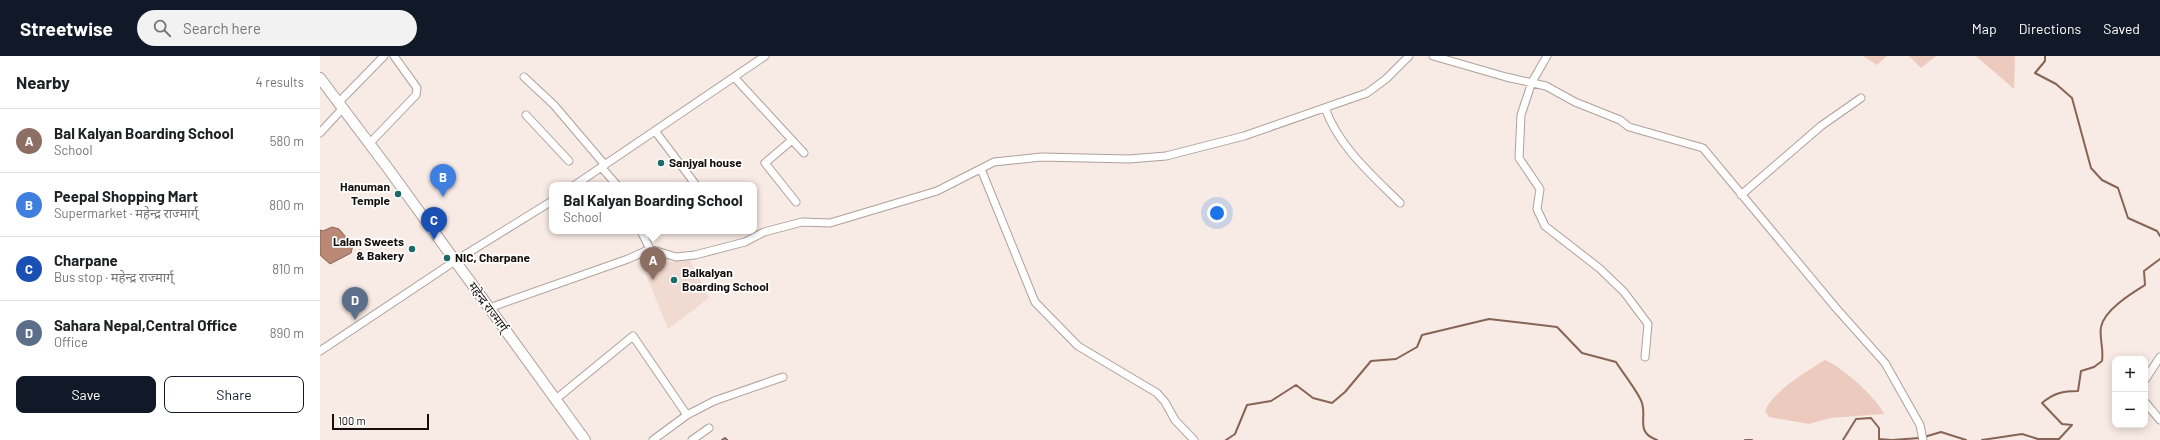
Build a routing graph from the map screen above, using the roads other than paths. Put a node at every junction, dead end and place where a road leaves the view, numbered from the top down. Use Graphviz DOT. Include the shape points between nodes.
graph roads {
  1 [pos="384,56"];
  2 [pos="394,56"];
  3 [pos="765,56"];
  4 [pos="1409,56"];
  5 [pos="1433,56"];
  6 [pos="1547,56"];
  7 [pos="524,77"];
  8 [pos="734,77"];
  9 [pos="320,78"];
  10 [pos="1532,82"];
  11 [pos="1861,98"];
  12 [pos="341,105"];
  13 [pos="1325,108"];
  14 [pos="526,115"];
  15 [pos="655,131"];
  16 [pos="320,134"];
  17 [pos="792,140"];
  18 [pos="369,144"];
  19 [pos="804,153"];
  20 [pos="569,161"];
  21 [pos="603,166"];
  22 [pos="980,169"];
  23 [pos="579,182"];
  24 [pos="615,182"];
  25 [pos="694,182"];
  26 [pos="1741,195"];
  27 [pos="796,202"];
  28 [pos="549,203"];
  29 [pos="1400,203"];
  30 [pos="642,234"];
  31 [pos="650,249"];
  32 [pos="455,261"];
  33 [pos="489,308"];
  34 [pos="320,351"];
  35 [pos="2160,357"];
  36 [pos="1645,358"];
  37 [pos="2148,375"];
  38 [pos="783,377"];
  39 [pos="556,400"];
  40 [pos="2148,406"];
  41 [pos="687,414"];
  42 [pos="2160,420"];
  43 [pos="709,428"];
  44 [pos="585,440"];
  45 [pos="653,440"];
  46 [pos="692,440"];
  47 [pos="1194,440"];
  48 [pos="1923,440"];
  1 -- 12 [label="street"];
  2 -- 18 [label="street" via="417,88 416,95"];
  3 -- 8 [label="street"];
  4 -- 13 [label="street" via="1367,94"];
  5 -- 10 [label="street"];
  6 -- 10 [label="street"];
  7 -- 21 [label="street" via="554,105"];
  8 -- 15 [label="street"];
  8 -- 17 [label="street"];
  9 -- 12 [label="highway, महेन्द्र राज्मार्ग्"];
  10 -- 26 [label="street" via="1620,120 1629,127 1703,148"];
  10 -- 36 [label="street" via="1521,116 1519,158 1540,189 1537,209 1545,226 1599,268 1638,309 1648,324"];
  11 -- 26 [label="street" via="1821,126"];
  12 -- 16 [label="street"];
  12 -- 18 [label="highway, महेन्द्र राज्मार्ग्"];
  13 -- 22 [label="street" via="1244,136 1166,156 1129,159 1041,157 994,162"];
  13 -- 29 [label="street" via="1330,122 1345,144"];
  14 -- 20 [label="street"];
  15 -- 21 [label="street"];
  15 -- 25 [label="street"];
  17 -- 19 [label="street"];
  17 -- 27 [label="street" via="765,163"];
  18 -- 32 [label="highway, महेन्द्र राज्मार्ग्"];
  21 -- 23 [label="street"];
  21 -- 24 [label="street"];
  22 -- 31 [label="street" via="937,190 830,223 802,222 764,232 745,242 695,255 676,257"];
  22 -- 47 [label="street" via="1034,302 1078,346 1157,393 1175,420"];
  26 -- 48 [label="street" via="1885,363 1920,425"];
  28 -- 32 [label="street"];
  30 -- 31 [label="street"];
  31 -- 33 [label="street"];
  32 -- 33 [label="highway, महेन्द्र राज्मार्ग्"];
  32 -- 34 [label="street"];
  33 -- 39 [label="highway, महेन्द्र राज्मार्ग्"];
  35 -- 37 [label="street"];
  38 -- 41 [label="street" via="714,401"];
  39 -- 41 [label="street" via="633,336"];
  39 -- 44 [label="highway, महेन्द्र राज्मार्ग्"];
  40 -- 42 [label="street"];
  41 -- 45 [label="street"];
  43 -- 46 [label="street"];
}
